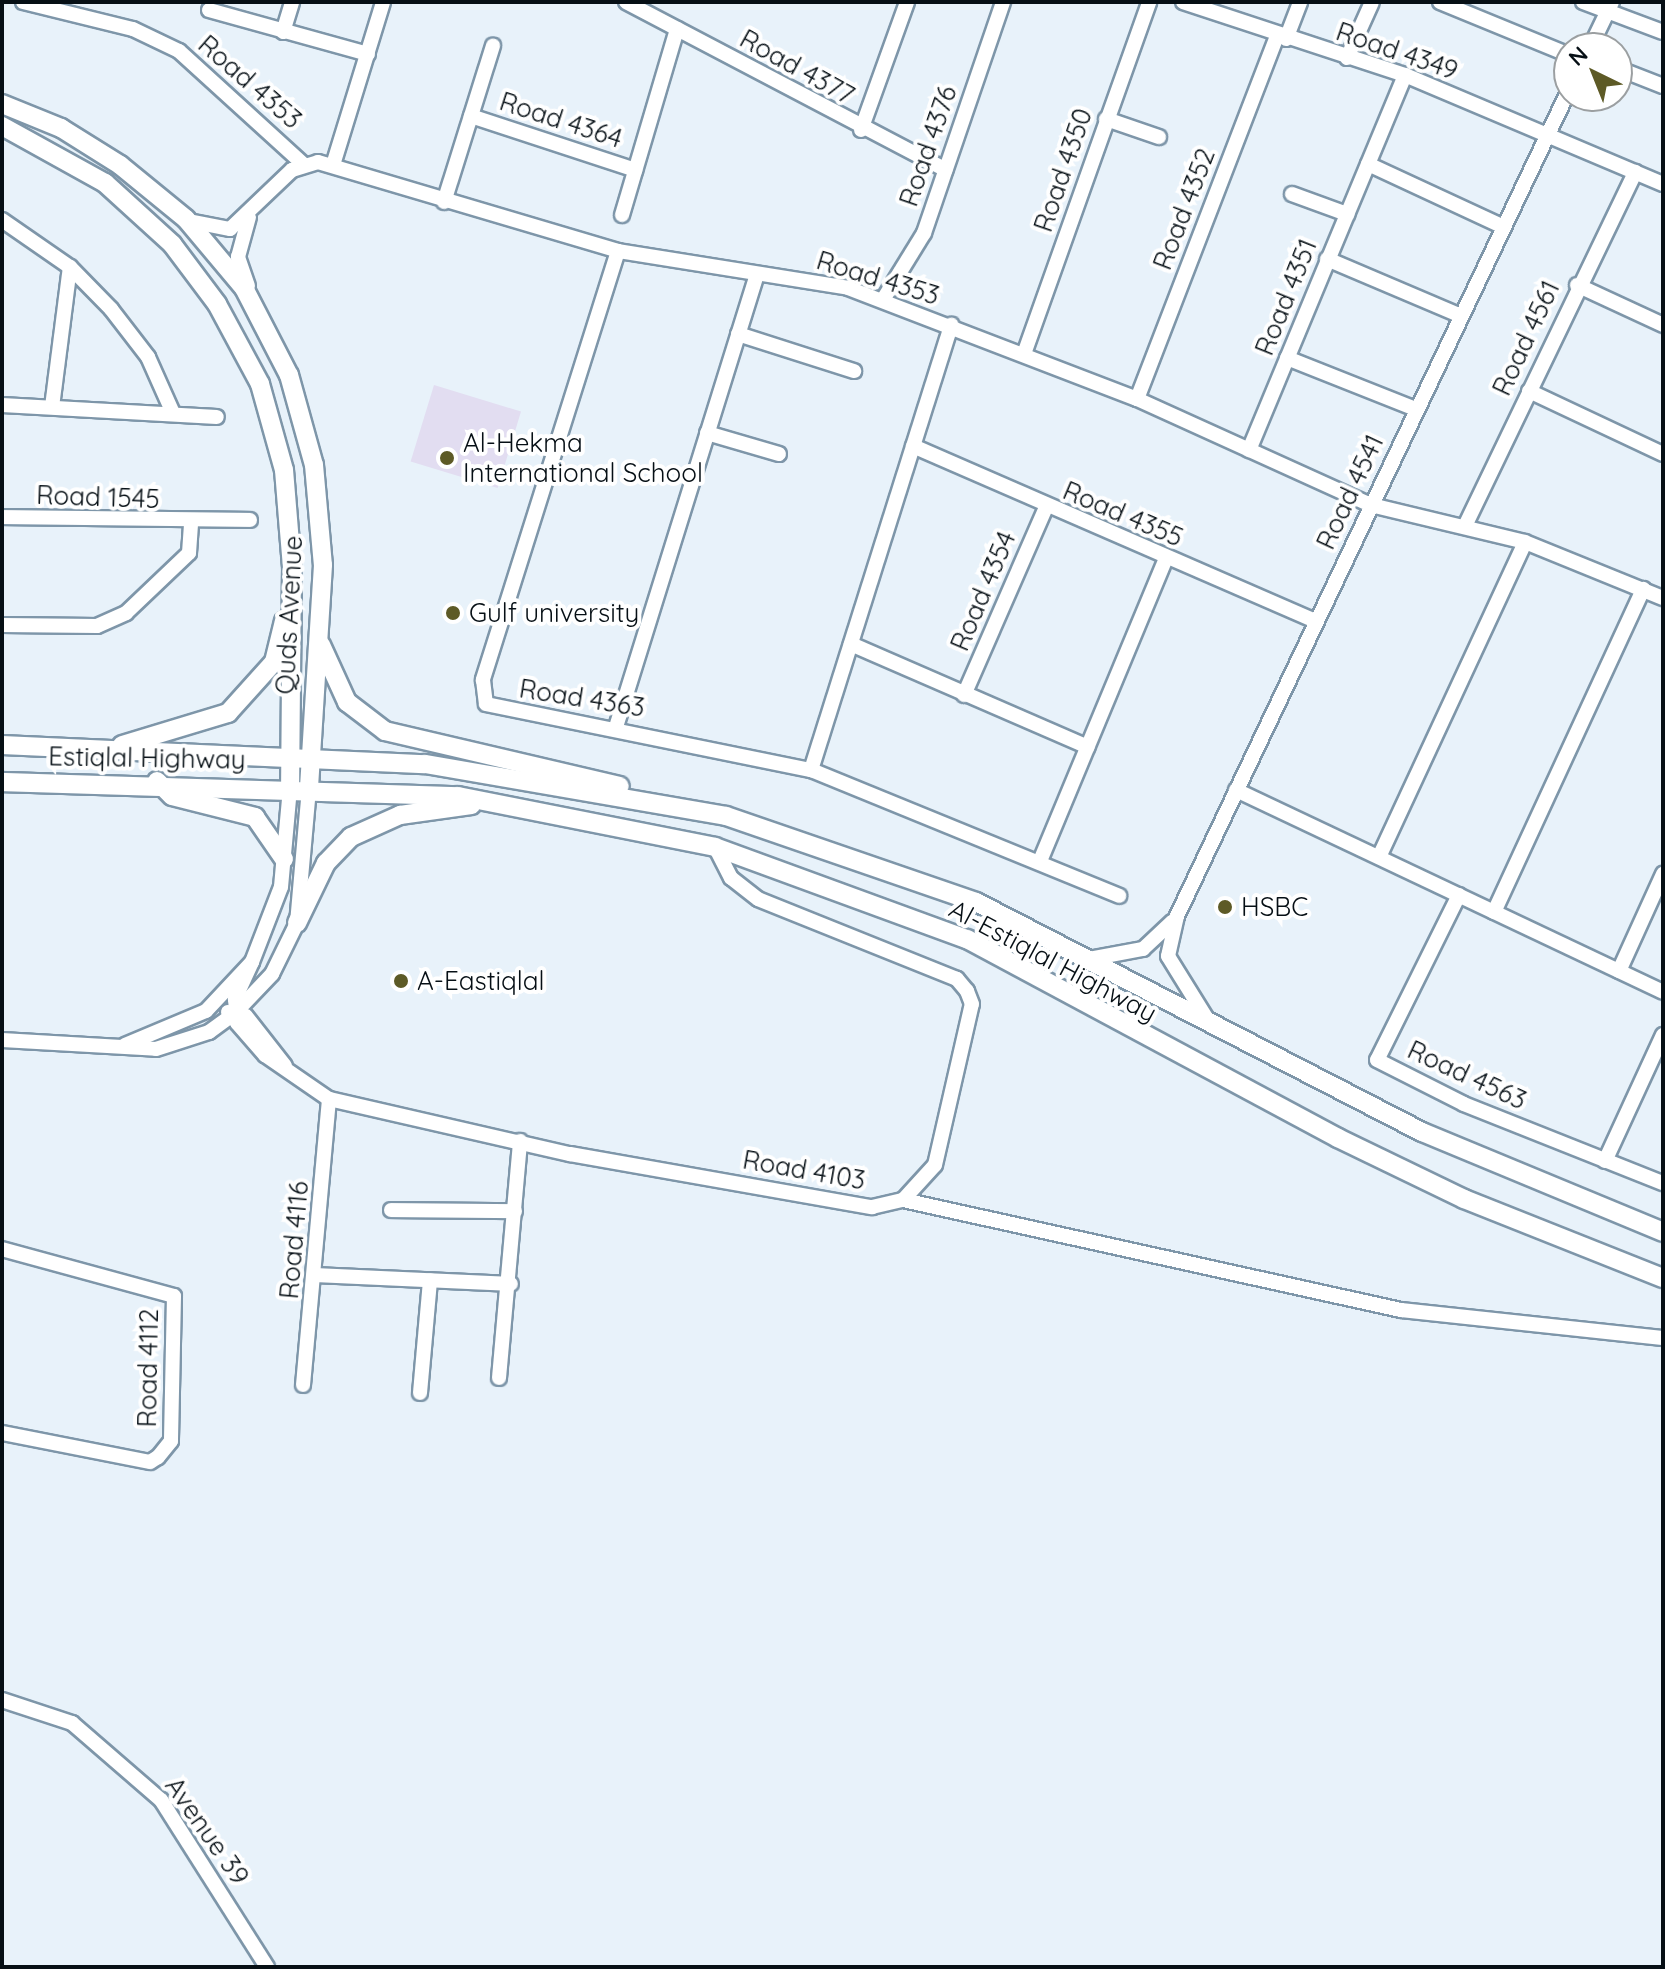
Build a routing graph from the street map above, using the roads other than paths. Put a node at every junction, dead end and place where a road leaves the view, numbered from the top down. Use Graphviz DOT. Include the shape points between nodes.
graph roads {
  1 [pos="23,2"];
  2 [pos="292,2"];
  3 [pos="383,2"];
  4 [pos="626,2"];
  5 [pos="907,2"];
  6 [pos="1003,2"];
  7 [pos="1149,2"];
  8 [pos="1183,2"];
  9 [pos="1300,2"];
  10 [pos="1372,2"];
  11 [pos="1440,2"];
  12 [pos="1583,2"];
  13 [pos="1610,6"];
  14 [pos="209,10"];
  15 [pos="677,29"];
  16 [pos="283,32"];
  17 [pos="1598,32"];
  18 [pos="1663,32"];
  19 [pos="1281,38"];
  20 [pos="493,46"];
  21 [pos="1553,48"];
  22 [pos="368,54"];
  23 [pos="1347,58"];
  24 [pos="1633,74"];
  25 [pos="1405,75"];
  26 [pos="1663,86"];
  27 [pos="2,104"];
  28 [pos="1558,112"];
  29 [pos="471,116"];
  30 [pos="1106,119"];
  31 [pos="2,126"];
  32 [pos="861,130"];
  33 [pos="1547,133"];
  34 [pos="1159,137"];
  35 [pos="303,164"];
  36 [pos="1368,164"];
  37 [pos="333,165"];
  38 [pos="635,170"];
  39 [pos="946,170"];
  40 [pos="1635,172"];
  41 [pos="1663,184"];
  42 [pos="1292,194"];
  43 [pos="444,202"];
  44 [pos="1347,214"];
  45 [pos="622,215"];
  46 [pos="249,217"];
  47 [pos="186,219"];
  48 [pos="2,220"];
  49 [pos="1504,227"];
  50 [pos="618,251"];
  51 [pos="1327,259"];
  52 [pos="70,267"];
  53 [pos="757,275"];
  54 [pos="1577,285"];
  55 [pos="884,298"];
  56 [pos="261,315"];
  57 [pos="1459,315"];
  58 [pos="951,325"];
  59 [pos="1663,325"];
  60 [pos="738,334"];
  61 [pos="1024,354"];
  62 [pos="1287,358"];
  63 [pos="854,371"];
  64 [pos="1529,391"];
  65 [pos="1137,399"];
  66 [pos="2,405"];
  67 [pos="52,407"];
  68 [pos="1416,409"];
  69 [pos="172,411"];
  70 [pos="217,417"];
  71 [pos="707,433"];
  72 [pos="913,446"];
  73 [pos="1249,450"];
  74 [pos="779,454"];
  75 [pos="1663,454"];
  76 [pos="1371,505"];
  77 [pos="1046,507"];
  78 [pos="2,517"];
  79 [pos="250,520"];
  80 [pos="191,525"];
  81 [pos="1465,526"];
  82 [pos="1525,542"];
  83 [pos="1166,559"];
  84 [pos="292,567"];
  85 [pos="1643,589"];
  86 [pos="1663,598"];
  87 [pos="1316,621"];
  88 [pos="2,625"];
  89 [pos="317,629"];
  90 [pos="851,644"];
  91 [pos="964,695"];
  92 [pos="616,727"];
  93 [pos="2,745"];
  94 [pos="1088,747"];
  95 [pos="111,750"];
  96 [pos="297,757"];
  97 [pos="811,770"];
  98 [pos="157,781"];
  99 [pos="2,782"];
  100 [pos="300,788"];
  101 [pos="1236,790"];
  102 [pos="637,795"];
  103 [pos="495,800"];
  104 [pos="715,847"];
  105 [pos="1379,857"];
  106 [pos="284,859"];
  107 [pos="1040,861"];
  108 [pos="1663,874"];
  109 [pos="1459,895"];
  110 [pos="1119,896"];
  111 [pos="1494,912"];
  112 [pos="1177,916"];
  113 [pos="297,923"];
  114 [pos="1087,959"];
  115 [pos="252,962"];
  116 [pos="1619,971"];
  117 [pos="1663,992"];
  118 [pos="206,1011"];
  119 [pos="235,1013"];
  120 [pos="1207,1020"];
  121 [pos="1663,1035"];
  122 [pos="2,1040"];
  123 [pos="107,1050"];
  124 [pos="329,1099"];
  125 [pos="520,1141"];
  126 [pos="1605,1161"];
  127 [pos="1663,1183"];
  128 [pos="903,1200"];
  129 [pos="391,1210"];
  130 [pos="515,1211"];
  131 [pos="1663,1232"];
  132 [pos="2,1249"];
  133 [pos="316,1275"];
  134 [pos="1663,1278"];
  135 [pos="430,1280"];
  136 [pos="511,1284"];
  137 [pos="1663,1338"];
  138 [pos="499,1378"];
  139 [pos="303,1385"];
  140 [pos="420,1393"];
  141 [pos="2,1433"];
  142 [pos="2,1700"];
  143 [pos="267,1967"];
  1 -- 35 [label="street, Road 4353" via="133,29 179,51"];
  2 -- 16 [label="street"];
  3 -- 22 [label="street"];
  4 -- 15 [label="street, Road 4377"];
  5 -- 32 [label="street, Road 4377"];
  6 -- 39 [label="street, Road 4376"];
  7 -- 30 [label="street, Road 4350"];
  8 -- 19 [label="street, Road 4349"];
  9 -- 19 [label="street, Road 4352"];
  10 -- 23 [label="street"];
  11 -- 21 [label="street"];
  12 -- 13 [label="street"];
  13 -- 17 [label="street"];
  13 -- 18 [label="street"];
  14 -- 16 [label="street"];
  15 -- 32 [label="street, Road 4377"];
  15 -- 38 [label="street, Road 4364"];
  16 -- 22 [label="street"];
  19 -- 23 [label="street, Road 4349"];
  19 -- 65 [label="street, Road 4352"];
  20 -- 29 [label="street, Road 4364"];
  22 -- 37 [label="street"];
  23 -- 25 [label="street, Road 4349"];
  24 -- 26 [label="street"];
  25 -- 33 [label="street, Road 4349"];
  25 -- 36 [label="street, Road 4351"];
  27 -- 47 [label="main road, Quds Avenue" via="61,128 120,165"];
  28 -- 33 [label="street, Road 4541"];
  29 -- 38 [label="street, Road 4364"];
  29 -- 43 [label="street, Road 4364"];
  30 -- 34 [label="street"];
  30 -- 61 [label="street, Road 4350"];
  31 -- 84 [label="main road, Quds Avenue" via="105,183 172,244 217,304 268,413 284,470"];
  32 -- 39 [label="street, Road 4377"];
  33 -- 40 [label="street, Road 4349"];
  33 -- 49 [label="street, Road 4541"];
  35 -- 37 [label="street, Road 4353"];
  35 -- 46 [label="street, Road 4353"];
  36 -- 44 [label="street, Road 4351"];
  36 -- 49 [label="street"];
  37 -- 43 [label="street, Road 4353"];
  38 -- 45 [label="street, Road 4364"];
  39 -- 55 [label="street, Road 4376" via="924,233"];
  40 -- 41 [label="street, Road 4349"];
  40 -- 54 [label="street, Road 4561"];
  42 -- 44 [label="street"];
  43 -- 50 [label="street, Road 4353"];
  44 -- 51 [label="street, Road 4351"];
  46 -- 47 [label="street, Road 4353" via="217,230"];
  46 -- 56 [label="street" via="240,269"];
  47 -- 56 [label="main road, Quds Avenue"];
  48 -- 52 [label="street"];
  49 -- 57 [label="street, Road 4541"];
  50 -- 53 [label="street, Road 4353"];
  50 -- 92 [label="street, Road 4363" via="481,688 497,710"];
  51 -- 57 [label="street"];
  51 -- 62 [label="street, Road 4351"];
  52 -- 67 [label="street"];
  52 -- 69 [label="street" via="148,357"];
  53 -- 55 [label="street, Road 4353"];
  53 -- 60 [label="street"];
  54 -- 59 [label="street"];
  54 -- 64 [label="street, Road 4561"];
  55 -- 58 [label="street, Road 4353"];
  56 -- 89 [label="main road, Quds Avenue" via="289,375 314,465 323,565"];
  57 -- 68 [label="street, Road 4541"];
  58 -- 61 [label="street, Road 4353"];
  58 -- 72 [label="street"];
  60 -- 63 [label="street"];
  60 -- 71 [label="street"];
  61 -- 65 [label="street, Road 4353"];
  62 -- 68 [label="street"];
  62 -- 73 [label="street, Road 4351"];
  64 -- 75 [label="street"];
  64 -- 81 [label="street, Road 4561"];
  65 -- 73 [label="street, Road 4353"];
  66 -- 67 [label="street"];
  67 -- 69 [label="street"];
  68 -- 76 [label="street, Road 4541"];
  69 -- 70 [label="street"];
  71 -- 74 [label="street"];
  71 -- 92 [label="street"];
  72 -- 77 [label="street, Road 4355"];
  72 -- 90 [label="street"];
  73 -- 76 [label="street, Road 4353"];
  76 -- 81 [label="street"];
  76 -- 87 [label="street, Road 4541"];
  77 -- 83 [label="street, Road 4355"];
  77 -- 91 [label="street, Road 4354"];
  78 -- 80 [label="street, Road 1545"];
  79 -- 80 [label="street, Road 1545"];
  80 -- 88 [label="street, Road 1545" via="189,553 126,613 97,626"];
  81 -- 82 [label="street"];
  82 -- 85 [label="street"];
  82 -- 105 [label="street"];
  83 -- 87 [label="street, Road 4355"];
  83 -- 94 [label="street"];
  84 -- 95 [label="main road" via="274,662 256,689 199,727"];
  84 -- 96 [label="main road, Quds Avenue"];
  85 -- 86 [label="street"];
  85 -- 111 [label="street"];
  87 -- 101 [label="street, Road 4541"];
  89 -- 96 [label="main road, Quds Avenue"];
  89 -- 102 [label="main road" via="347,702 385,731 609,779"];
  90 -- 91 [label="street, Road 4354"];
  90 -- 97 [label="street"];
  91 -- 94 [label="street, Road 4354"];
  92 -- 97 [label="street, Road 4363"];
  93 -- 95 [label="main road, Estiqlal Highway"];
  94 -- 107 [label="street"];
  95 -- 96 [label="main road, Estiqlal Highway"];
  96 -- 100 [label="main road, Quds Avenue"];
  96 -- 102 [label="main road, Al-Estiqlal Highway" via="425,764"];
  97 -- 107 [label="street, Road 4363"];
  98 -- 99 [label="main road, Estiqlal Highway"];
  98 -- 100 [label="main road, Estiqlal Highway"];
  98 -- 106 [label="main road" via="172,796 255,817"];
  100 -- 103 [label="main road, Al-Estiqlal Highway"];
  100 -- 106 [label="street"];
  100 -- 113 [label="street"];
  101 -- 105 [label="street"];
  101 -- 112 [label="street, Road 4541"];
  102 -- 114 [label="main road, Al-Estiqlal Highway" via="897,870"];
  103 -- 104 [label="main road, Al-Estiqlal Highway"];
  103 -- 113 [label="main road" via="367,827 326,863"];
  104 -- 128 [label="street" via="748,893 957,979 967,991 972,1004 935,1165"];
  104 -- 134 [label="main road, Al-Estiqlal Highway" via="967,939 1338,1138 1464,1199"];
  105 -- 109 [label="street"];
  106 -- 115 [label="street" via="275,914"];
  107 -- 110 [label="street, Road 4363"];
  108 -- 116 [label="street"];
  109 -- 111 [label="street"];
  109 -- 126 [label="street, Road 4563" via="1377,1060"];
  111 -- 116 [label="street"];
  112 -- 114 [label="street" via="1143,949"];
  112 -- 120 [label="street" via="1168,956"];
  113 -- 119 [label="street" via="272,974"];
  114 -- 120 [label="main road, Al-Estiqlal Highway"];
  115 -- 118 [label="street"];
  115 -- 119 [label="street"];
  116 -- 117 [label="street"];
  118 -- 119 [label="street"];
  118 -- 123 [label="street"];
  119 -- 123 [label="street" via="174,1047"];
  119 -- 124 [label="street, Road 4103" via="277,1048 285,1067"];
  120 -- 131 [label="main road, Al-Estiqlal Highway" via="1422,1132"];
  121 -- 126 [label="street"];
  122 -- 123 [label="street"];
  124 -- 125 [label="street, Road 4103"];
  124 -- 133 [label="street, Road 4116"];
  125 -- 128 [label="street, Road 4103" via="863,1205"];
  125 -- 130 [label="street"];
  126 -- 127 [label="street, Road 4563"];
  128 -- 137 [label="street, Road 4103" via="1401,1310"];
  129 -- 130 [label="street"];
  130 -- 136 [label="street"];
  132 -- 141 [label="street, Road 4112" via="166,1289 174,1296 171,1441 158,1457 150,1462"];
  133 -- 135 [label="street"];
  133 -- 139 [label="street, Road 4116"];
  135 -- 136 [label="street"];
  135 -- 140 [label="street"];
  136 -- 138 [label="street"];
  142 -- 143 [label="street, Avenue 39" via="72,1723 161,1800"];
}
